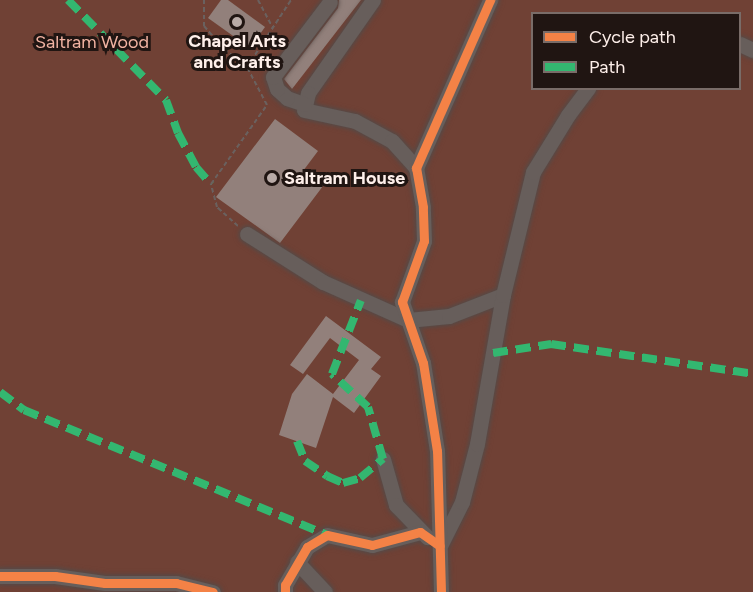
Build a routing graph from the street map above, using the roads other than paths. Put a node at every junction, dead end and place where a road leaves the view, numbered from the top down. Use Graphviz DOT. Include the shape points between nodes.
graph roads {
  1 [pos="373,0"];
  2 [pos="490,0"];
  3 [pos="330,2"];
  4 [pos="587,90"];
  5 [pos="304,104"];
  6 [pos="416,168"];
  7 [pos="246,234"];
  8 [pos="503,295"];
  9 [pos="408,320"];
  10 [pos="383,459"];
  11 [pos="420,532"];
  12 [pos="440,546"];
  13 [pos="297,562"];
  14 [pos="0,576"];
  15 [pos="213,592"];
  16 [pos="285,592"];
  17 [pos="325,592"];
  18 [pos="441,592"];
  1 -- 5 [label="lane"];
  2 -- 6 [label="lane"];
  3 -- 5 [label="lane" via="273,77 277,89 287,98"];
  4 -- 8 [label="lane" via="533,172"];
  5 -- 6 [label="lane" via="304,110 355,121 392,141"];
  6 -- 9 [label="lane" via="424,241 402,302"];
  7 -- 9 [label="lane" via="323,282"];
  8 -- 9 [label="lane" via="449,316"];
  8 -- 12 [label="lane" via="477,444 462,502"];
  9 -- 12 [label="lane" via="423,363 438,451"];
  10 -- 11 [label="lane" via="396,506"];
  11 -- 12 [label="lane"];
  11 -- 13 [label="lane" via="372,544 327,535 308,547"];
  12 -- 18 [label="lane"];
  13 -- 16 [label="lane"];
  13 -- 17 [label="lane"];
  14 -- 15 [label="lane" via="176,583"];
}
